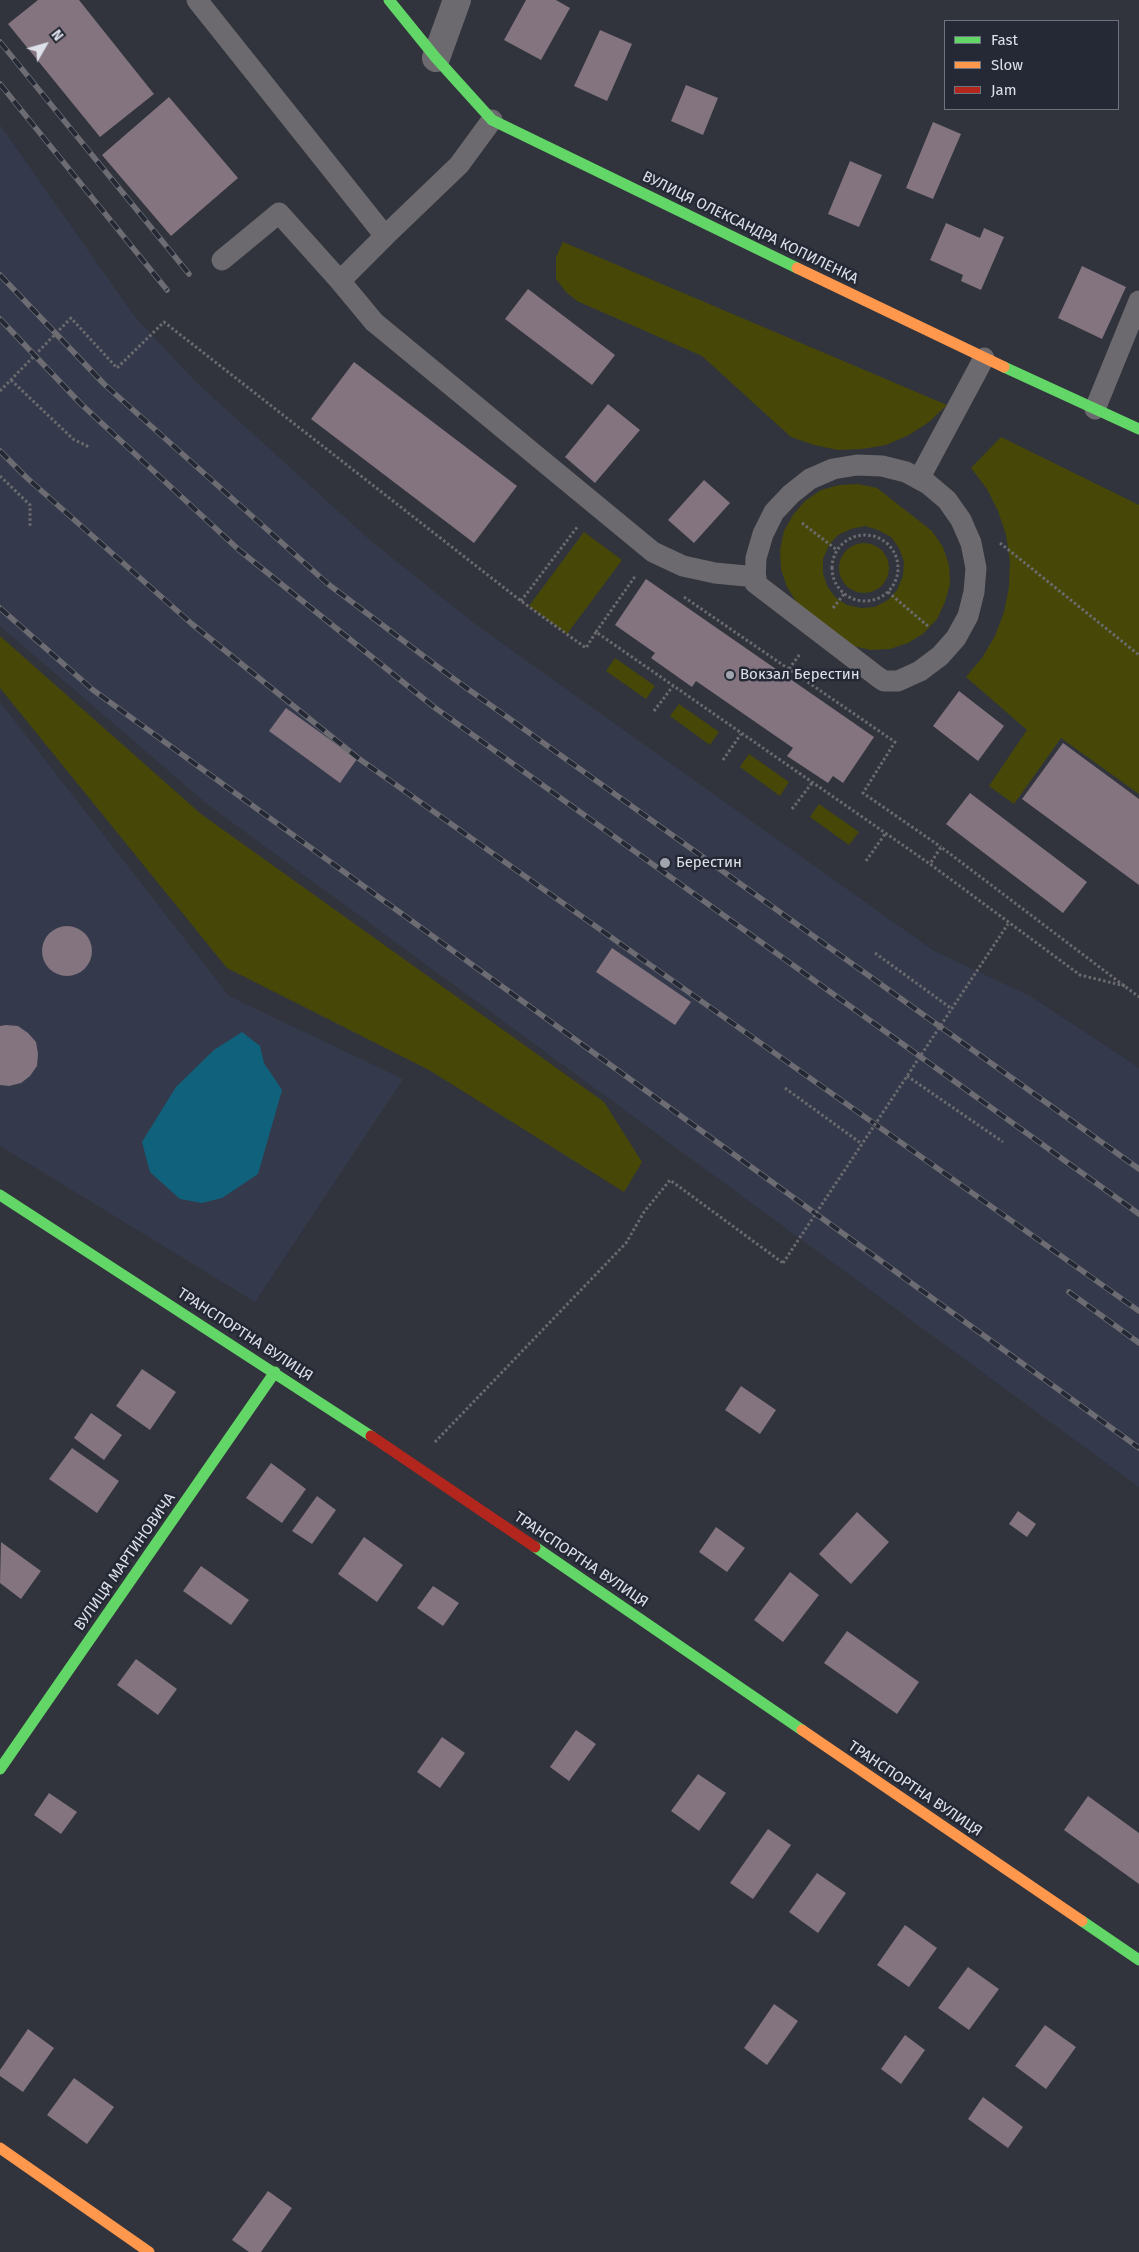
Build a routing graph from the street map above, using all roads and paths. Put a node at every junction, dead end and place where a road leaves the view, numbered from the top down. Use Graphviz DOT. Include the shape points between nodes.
graph roads {
  1 [pos="197,0"];
  2 [pos="389,0"];
  3 [pos="457,0"];
  4 [pos="436,58"];
  5 [pos="492,120"];
  6 [pos="385,236"];
  7 [pos="222,260"];
  8 [pos="340,281"];
  9 [pos="1139,301"];
  10 [pos="984,358"];
  11 [pos="11,380"];
  12 [pos="0,391"];
  13 [pos="1095,409"];
  14 [pos="1139,429"];
  15 [pos="89,447"];
  16 [pos="0,476"];
  17 [pos="919,479"];
  18 [pos="595,504"];
  19 [pos="796,518"];
  20 [pos="30,528"];
  21 [pos="993,537"];
  22 [pos="837,550"];
  23 [pos="653,552"];
  24 [pos="756,577"];
  25 [pos="888,592"];
  26 [pos="844,594"];
  27 [pos="682,596"];
  28 [pos="521,601"];
  29 [pos="828,616"];
  30 [pos="925,624"];
  31 [pos="596,632"];
  32 [pos="1139,655"];
  33 [pos="673,686"];
  34 [pos="654,711"];
  35 [pos="741,734"];
  36 [pos="723,760"];
  37 [pos="812,783"];
  38 [pos="792,809"];
  39 [pos="885,834"];
  40 [pos="941,847"];
  41 [pos="866,862"];
  42 [pos="930,864"];
  43 [pos="1008,924"];
  44 [pos="874,953"];
  45 [pos="1125,986"];
  46 [pos="1139,997"];
  47 [pos="952,1008"];
  48 [pos="907,1076"];
  49 [pos="785,1088"];
  50 [pos="1003,1142"];
  51 [pos="862,1144"];
  52 [pos="0,1195"];
  53 [pos="275,1372"];
  54 [pos="414,1464"];
  55 [pos="0,1769"];
  56 [pos="1139,1960"];
  57 [pos="0,2148"];
  58 [pos="149,2252"];
  1 -- 6 [label="lane"];
  2 -- 4 [label="street, ВУЛИЦЯ ОЛЕКСАНДРА КОПИЛЕНКА"];
  3 -- 4 [label="street"];
  4 -- 5 [label="street, ВУЛИЦЯ ОЛЕКСАНДРА КОПИЛЕНКА"];
  5 -- 6 [label="lane" via="459,165"];
  5 -- 10 [label="street, ВУЛИЦЯ ОЛЕКСАНДРА КОПИЛЕНКА"];
  6 -- 8 [label="lane"];
  7 -- 8 [label="lane" via="279,213"];
  8 -- 18 [label="lane" via="374,322"];
  9 -- 13 [label="lane"];
  10 -- 13 [label="street, ВУЛИЦЯ ОЛЕКСАНДРА КОПИЛЕНКА"];
  10 -- 17 [label="lane"];
  11 -- 12 [label="path"];
  11 -- 15 [label="path" via="72,439"];
  11 -- 28 [label="path" via="71,318 117,368 164,322"];
  13 -- 14 [label="street, ВУЛИЦЯ ОЛЕКСАНДРА КОПИЛЕНКА"];
  16 -- 20 [label="path" via="30,506"];
  17 -- 24 [label="lane" via="882,466 857,465 833,469 810,479 774,512 756,558"];
  17 -- 24 [label="lane" via="947,500 961,520 971,543 976,568 968,616 956,638 920,671 898,681 884,681 755,583"];
  18 -- 23 [label="lane"];
  18 -- 28 [label="path"];
  19 -- 22 [label="path"];
  21 -- 32 [label="path"];
  22 -- 25 [label="path" via="854,536 876,536 886,542 893,551 898,572"];
  22 -- 26 [label="path" via="831,568 833,578"];
  23 -- 24 [label="lane" via="683,566"];
  23 -- 31 [label="path"];
  25 -- 26 [label="path" via="880,598 861,601"];
  25 -- 30 [label="path"];
  26 -- 29 [label="path"];
  27 -- 40 [label="path" via="895,742 863,793"];
  28 -- 31 [label="path" via="586,648"];
  31 -- 33 [label="path"];
  33 -- 34 [label="path"];
  33 -- 35 [label="path"];
  35 -- 36 [label="path"];
  35 -- 37 [label="path"];
  37 -- 38 [label="path"];
  37 -- 39 [label="path"];
  39 -- 41 [label="path"];
  39 -- 42 [label="path"];
  40 -- 42 [label="path"];
  40 -- 45 [label="path"];
  42 -- 43 [label="path"];
  43 -- 45 [label="path" via="1080,975"];
  43 -- 47 [label="path, bridge"];
  44 -- 47 [label="path"];
  45 -- 46 [label="path"];
  47 -- 48 [label="path, bridge"];
  48 -- 50 [label="path"];
  48 -- 51 [label="path, bridge"];
  49 -- 51 [label="path"];
  51 -- 54 [label="path, bridge" via="783,1263 670,1180 644,1212 626,1243"];
  52 -- 53 [label="street, ТРАНСПОРТНА ВУЛИЦЯ"];
  53 -- 54 [label="street, ТРАНСПОРТНА ВУЛИЦЯ"];
  53 -- 55 [label="street, ВУЛИЦЯ МАРТИНОВИЧА"];
  54 -- 56 [label="street, ТРАНСПОРТНА ВУЛИЦЯ"];
  57 -- 58 [label="street"];
}
